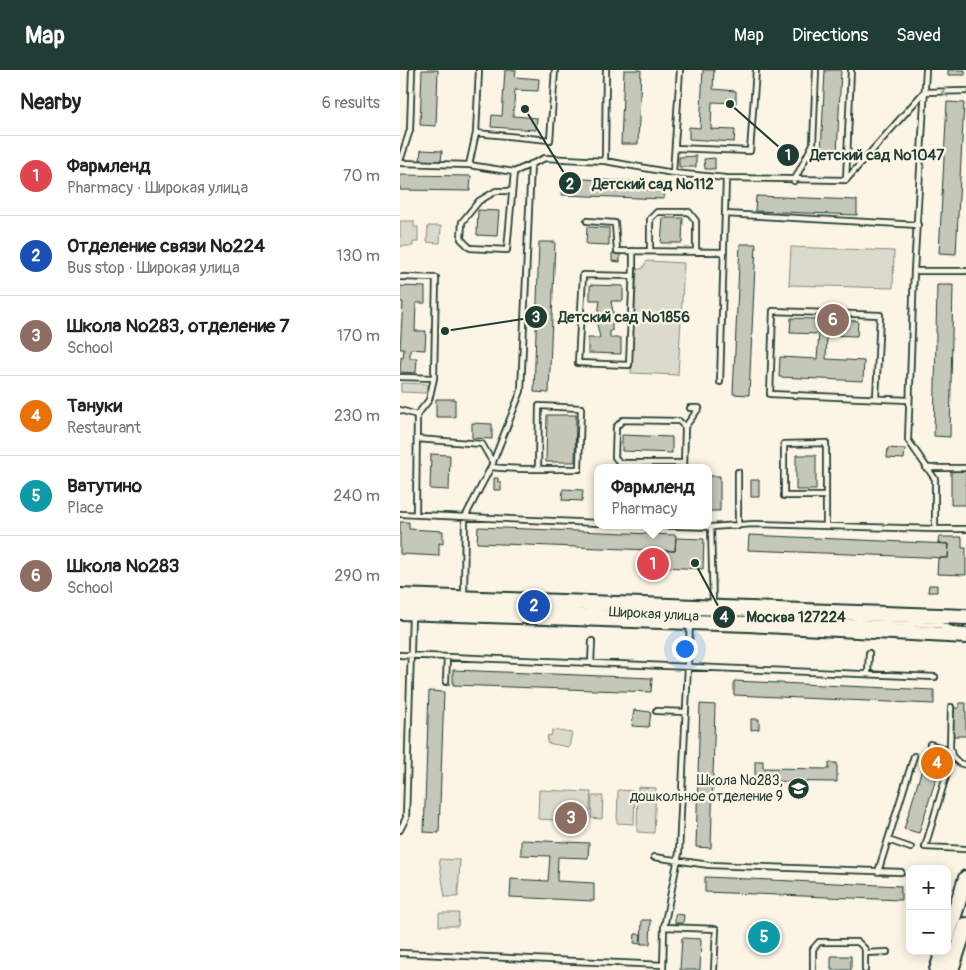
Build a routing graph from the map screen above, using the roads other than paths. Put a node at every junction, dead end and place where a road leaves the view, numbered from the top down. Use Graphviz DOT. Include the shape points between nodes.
graph roads {
  1 [pos="412,70"];
  2 [pos="479,70"];
  3 [pos="555,70"];
  4 [pos="606,70"];
  5 [pos="680,70"];
  6 [pos="756,70"];
  7 [pos="816,70"];
  8 [pos="851,70"];
  9 [pos="926,70"];
  10 [pos="924,92"];
  11 [pos="966,92"];
  12 [pos="476,133"];
  13 [pos="675,148"];
  14 [pos="605,161"];
  15 [pos="400,162"];
  16 [pos="531,164"];
  17 [pos="469,165"];
  18 [pos="514,172"];
  19 [pos="673,173"];
  20 [pos="726,178"];
  21 [pos="846,180"];
  22 [pos="794,181"];
  23 [pos="512,191"];
  24 [pos="726,214"];
  25 [pos="587,221"];
  26 [pos="918,225"];
  27 [pos="633,251"];
  28 [pos="650,251"];
  29 [pos="696,252"];
  30 [pos="724,252"];
  31 [pos="914,271"];
  32 [pos="966,271"];
  33 [pos="632,276"];
  34 [pos="400,277"];
  35 [pos="400,377"];
  36 [pos="434,378"];
  37 [pos="720,382"];
  38 [pos="876,398"];
  39 [pos="908,400"];
  40 [pos="690,408"];
  41 [pos="400,410"];
  42 [pos="417,415"];
  43 [pos="685,427"];
  44 [pos="417,439"];
  45 [pos="641,464"];
  46 [pos="684,464"];
  47 [pos="492,465"];
  48 [pos="926,468"];
  49 [pos="966,468"];
  50 [pos="538,469"];
  51 [pos="738,472"];
  52 [pos="826,496"];
  53 [pos="400,514"];
  54 [pos="416,514"];
  55 [pos="465,517"];
  56 [pos="594,523"];
  57 [pos="826,525"];
  58 [pos="738,526"];
  59 [pos="712,527"];
  60 [pos="711,529"];
  61 [pos="935,529"];
  62 [pos="966,529"];
  63 [pos="400,596"];
  64 [pos="464,598"];
  65 [pos="400,604"];
  66 [pos="714,608"];
  67 [pos="406,612"];
  68 [pos="620,612"];
  69 [pos="653,614"];
  70 [pos="966,618"];
  71 [pos="779,619"];
  72 [pos="788,620"];
  73 [pos="690,622"];
  74 [pos="941,625"];
  75 [pos="966,635"];
  76 [pos="592,641"];
  77 [pos="869,653"];
  78 [pos="400,655"];
  79 [pos="411,656"];
  80 [pos="447,657"];
  81 [pos="591,663"];
  82 [pos="688,667"];
  83 [pos="868,674"];
  84 [pos="935,677"];
  85 [pos="446,682"];
  86 [pos="951,707"];
  87 [pos="656,711"];
  88 [pos="686,712"];
  89 [pos="400,744"];
  90 [pos="408,744"];
  91 [pos="930,744"];
  92 [pos="914,756"];
  93 [pos="952,756"];
  94 [pos="966,765"];
  95 [pos="400,828"];
  96 [pos="888,840"];
  97 [pos="911,848"];
  98 [pos="966,849"];
  99 [pos="654,857"];
  100 [pos="678,859"];
  101 [pos="878,872"];
  102 [pos="901,872"];
  103 [pos="966,878"];
  104 [pos="966,882"];
  105 [pos="951,925"];
  106 [pos="966,925"];
  107 [pos="664,927"];
  108 [pos="887,952"];
  109 [pos="400,953"];
  110 [pos="865,953"];
  111 [pos="942,955"];
  112 [pos="663,968"];
  113 [pos="714,970"];
  114 [pos="813,970"];
  115 [pos="865,970"];
  116 [pos="937,970"];
  117 [pos="951,970"];
  1 -- 15 [label="lane" via="410,130"];
  2 -- 12 [label="lane"];
  3 -- 12 [label="lane" via="550,140"];
  4 -- 14 [label="lane"];
  5 -- 13 [label="lane"];
  6 -- 13 [label="lane" via="750,151"];
  7 -- 22 [label="lane" via="813,144"];
  8 -- 21 [label="lane"];
  9 -- 10 [label="lane"];
  11 -- 10 [label="lane, one-way"];
  10 -- 21 [label="lane"];
  10 -- 26 [label="lane"];
  12 -- 17 [label="lane"];
  13 -- 19 [label="lane"];
  14 -- 16 [label="lane" via="545,158"];
  14 -- 19 [label="lane"];
  15 -- 17 [label="lane"];
  16 -- 18 [label="lane"];
  16 -- 47 [label="lane" via="521,391"];
  17 -- 18 [label="lane"];
  18 -- 23 [label="lane"];
  19 -- 20 [label="lane"];
  20 -- 22 [label="lane"];
  20 -- 24 [label="lane"];
  21 -- 22 [label="lane"];
  23 -- 23 [label="lane" via="507,250 470,248 461,239 462,222 479,201 496,191"];
  24 -- 26 [label="lane"];
  24 -- 30 [label="lane"];
  25 -- 27 [label="lane" via="615,223 617,251"];
  26 -- 31 [label="lane"];
  27 -- 28 [label="lane"];
  27 -- 33 [label="lane"];
  28 -- 29 [label="lane"];
  28 -- 29 [label="lane" via="650,220 657,212 689,212 696,221"];
  29 -- 30 [label="lane"];
  30 -- 37 [label="lane"];
  31 -- 32 [label="lane"];
  31 -- 39 [label="lane"];
  33 -- 33 [label="lane" via="629,365 578,363 583,275"];
  34 -- 36 [label="lane" via="436,278"];
  35 -- 36 [label="lane"];
  36 -- 42 [label="lane" via="429,400"];
  38 -- 38 [label="lane" via="770,394 773,311 880,315"];
  38 -- 39 [label="lane"];
  39 -- 48 [label="lane" via="908,440"];
  40 -- 43 [label="lane" via="699,408"];
  41 -- 42 [label="lane"];
  42 -- 44 [label="lane"];
  43 -- 45 [label="lane" via="679,421 623,420 616,427 614,457 620,463"];
  43 -- 46 [label="lane"];
  44 -- 47 [label="lane" via="482,444"];
  44 -- 54 [label="lane"];
  47 -- 50 [label="lane"];
  47 -- 55 [label="lane"];
  48 -- 49 [label="lane"];
  48 -- 61 [label="lane" via="935,479"];
  50 -- 50 [label="lane" via="579,469 581,408 539,406"];
  51 -- 58 [label="lane"];
  52 -- 52 [label="lane" via="826,443 784,444 784,496"];
  52 -- 57 [label="lane"];
  53 -- 54 [label="lane"];
  54 -- 55 [label="lane"];
  55 -- 56 [label="lane"];
  55 -- 64 [label="lane"];
  57 -- 58 [label="lane"];
  57 -- 61 [label="lane"];
  58 -- 59 [label="lane"];
  60 -- 66 [label="lane"];
  61 -- 62 [label="lane"];
  63 -- 64 [label="main road, Широкая улица"];
  64 -- 68 [label="main road, Широкая улица"];
  65 -- 68 [label="lane, Широкая улица"];
  66 -- 68 [label="main road, Широкая улица"];
  66 -- 70 [label="main road, Широкая улица"];
  67 -- 68 [label="main road, Широкая улица"];
  67 -- 79 [label="lane"];
  68 -- 73 [label="main road, Широкая улица"];
  69 -- 71 [label="lane, Широкая улица"];
  70 -- 74 [label="lane"];
  72 -- 74 [label="lane, Широкая улица"];
  73 -- 75 [label="main road, Широкая улица"];
  73 -- 82 [label="lane"];
  74 -- 75 [label="lane, Широкая улица"];
  76 -- 81 [label="lane"];
  77 -- 83 [label="lane"];
  78 -- 79 [label="lane"];
  79 -- 80 [label="lane"];
  79 -- 90 [label="lane"];
  80 -- 81 [label="lane"];
  80 -- 85 [label="lane"];
  81 -- 82 [label="lane"];
  82 -- 83 [label="lane"];
  82 -- 88 [label="lane"];
  83 -- 84 [label="lane"];
  86 -- 93 [label="lane"];
  87 -- 88 [label="lane"];
  88 -- 100 [label="lane"];
  89 -- 90 [label="lane"];
  90 -- 95 [label="lane" via="406,818"];
  91 -- 93 [label="lane"];
  92 -- 96 [label="lane"];
  93 -- 94 [label="lane"];
  93 -- 98 [label="lane" via="925,847"];
  96 -- 97 [label="lane"];
  96 -- 101 [label="lane"];
  99 -- 100 [label="lane"];
  100 -- 101 [label="lane" via="709,865"];
  100 -- 107 [label="lane"];
  101 -- 102 [label="lane"];
  103 -- 104 [label="main road"];
  103 -- 105 [label="main road"];
  106 -- 117 [label="main road"];
  107 -- 112 [label="lane"];
  107 -- 113 [label="lane" via="716,929"];
  108 -- 110 [label="lane"];
  109 -- 112 [label="lane"];
  110 -- 114 [label="lane" via="858,942 819,942 813,949"];
  110 -- 115 [label="lane"];
  111 -- 116 [label="main road"];
}
